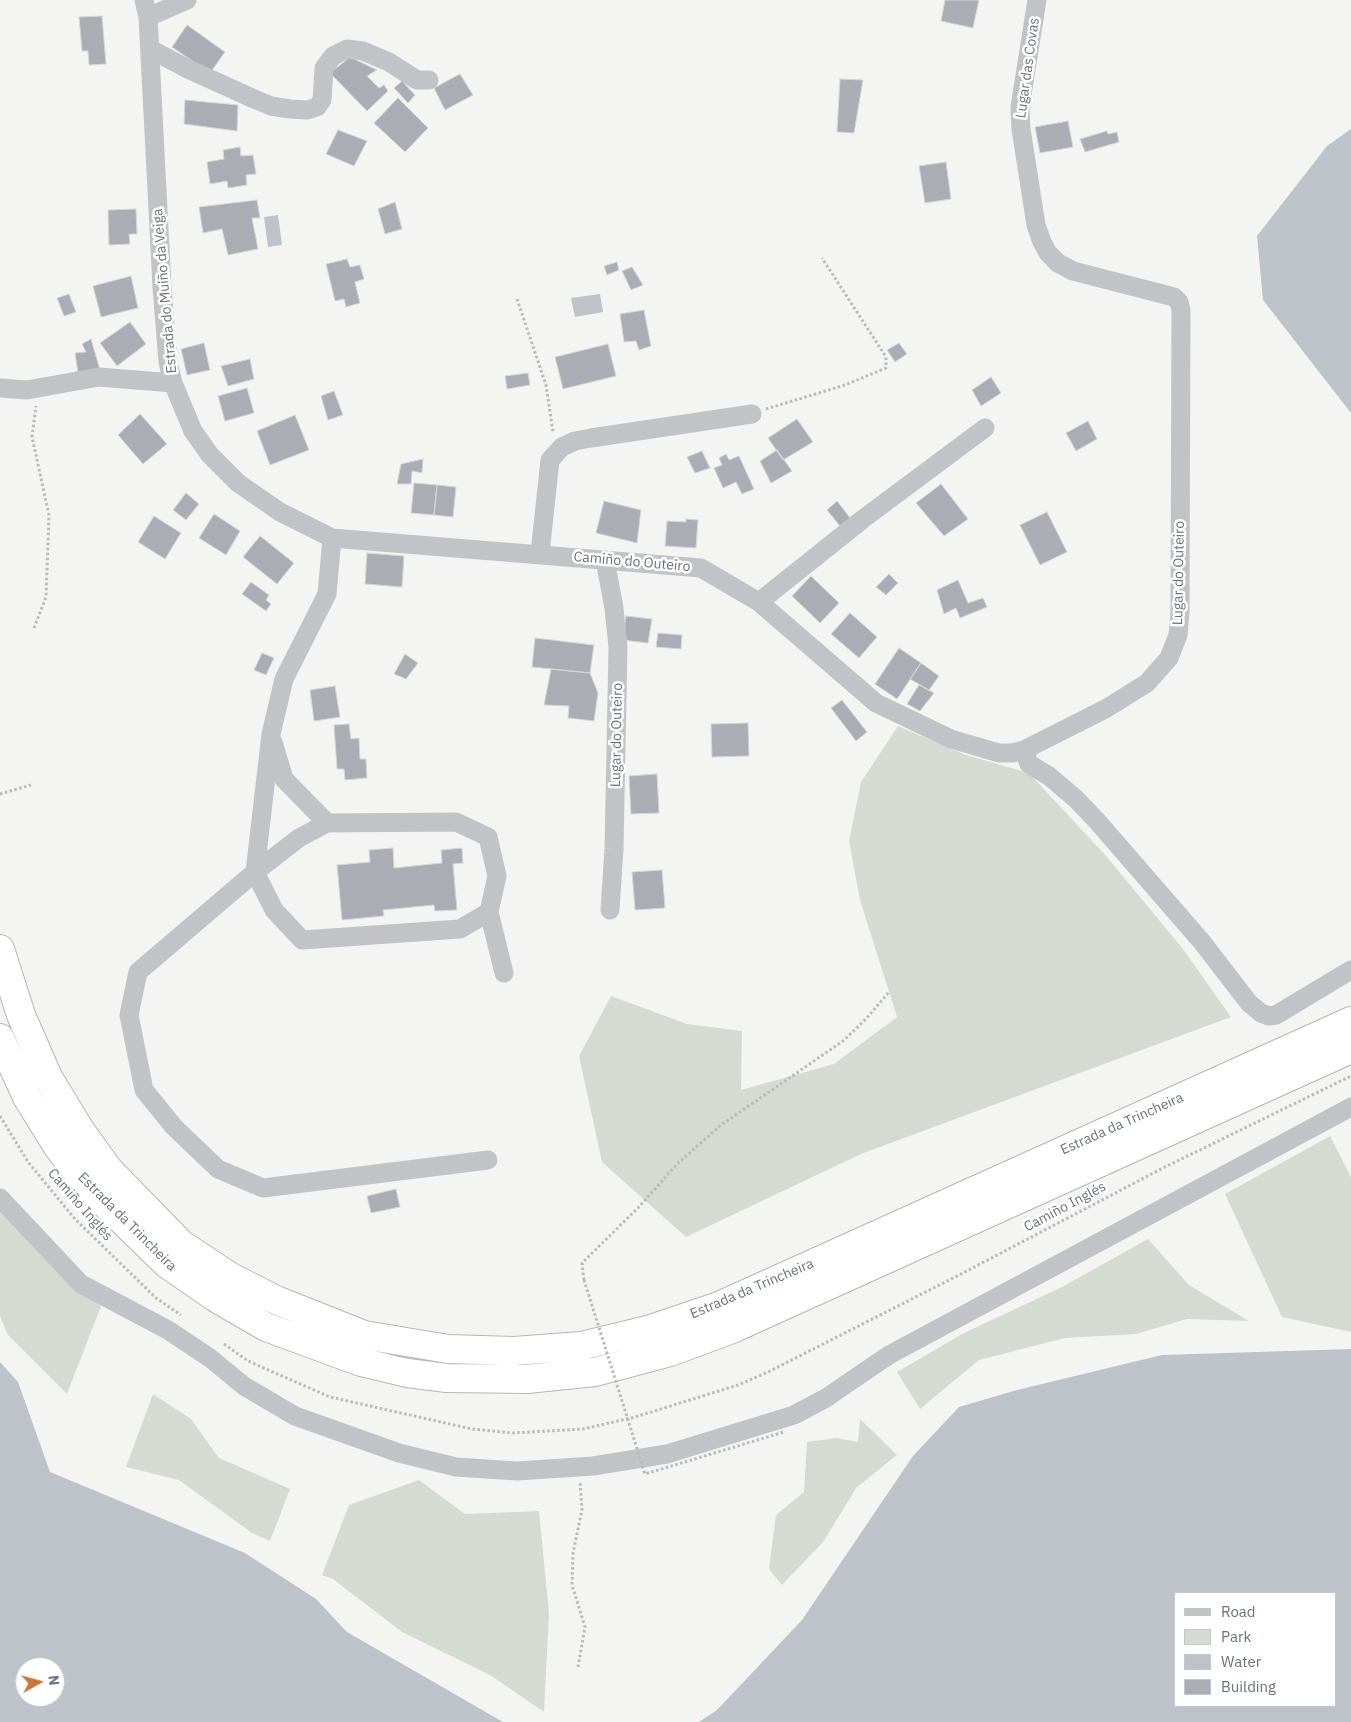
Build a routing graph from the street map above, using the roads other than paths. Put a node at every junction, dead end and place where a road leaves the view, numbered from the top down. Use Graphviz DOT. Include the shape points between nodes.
graph roads {
  1 [pos="187,0"];
  2 [pos="1038,0"];
  3 [pos="146,9"];
  4 [pos="150,49"];
  5 [pos="429,80"];
  6 [pos="1036,225"];
  7 [pos="173,383"];
  8 [pos="0,388"];
  9 [pos="752,414"];
  10 [pos="985,428"];
  11 [pos="332,538"];
  12 [pos="540,553"];
  13 [pos="605,560"];
  14 [pos="759,602"];
  15 [pos="270,734"];
  16 [pos="1024,750"];
  17 [pos="327,823"];
  18 [pos="255,872"];
  19 [pos="610,910"];
  20 [pos="489,912"];
  21 [pos="0,949"];
  22 [pos="1351,970"];
  23 [pos="504,973"];
  24 [pos="1351,1021"];
  25 [pos="0,1038"];
  26 [pos="1351,1049"];
  27 [pos="1351,1107"];
  28 [pos="488,1160"];
  29 [pos="0,1198"];
  1 -- 3 [label="street"];
  2 -- 6 [label="street, Lugar das Covas" via="1020,107"];
  3 -- 4 [label="street, Estrada do Muíño da Veiga"];
  4 -- 5 [label="street" via="252,98 290,109 317,107 322,100 324,68 333,56 348,49 372,55 417,80"];
  4 -- 7 [label="street, Estrada do Muíño da Veiga" via="162,286 168,362"];
  6 -- 16 [label="street, Lugar do Outeiro" via="1048,254 1058,263 1073,271 1174,297 1179,302 1180,612 1178,635 1169,658 1147,683 1107,708"];
  7 -- 8 [label="street" via="99,377 27,390"];
  7 -- 11 [label="street, Estrada do Muíño da Veiga" via="193,432 238,483 280,512"];
  9 -- 12 [label="street" via="575,441 562,448 550,460"];
  10 -- 14 [label="street"];
  11 -- 12 [label="street, Camiño do Outeiro"];
  11 -- 15 [label="street" via="327,594 284,679"];
  12 -- 13 [label="street, Camiño do Outeiro"];
  13 -- 14 [label="street, Camiño do Outeiro" via="701,568"];
  13 -- 19 [label="street, Lugar do Outeiro" via="618,648 616,812"];
  14 -- 16 [label="street, Camiño do Outeiro" via="876,703 951,739 998,752"];
  15 -- 17 [label="street" via="284,779"];
  15 -- 18 [label="street"];
  16 -- 22 [label="street" via="1029,764 1076,799 1202,942 1249,1003 1261,1013 1276,1015"];
  17 -- 18 [label="street" via="299,838"];
  17 -- 20 [label="street" via="456,822 488,837 497,876"];
  18 -- 20 [label="street" via="274,910 302,940 460,929"];
  18 -- 28 [label="street" via="138,972 129,1015 144,1090 174,1127 218,1170 263,1188"];
  20 -- 23 [label="street"];
  21 -- 24 [label="highway, Estrada da Trincheira" via="21,1015 44,1068 80,1130 110,1170 181,1244 229,1276 276,1300 364,1335 448,1349 514,1351 580,1346 651,1329 719,1306"];
  25 -- 26 [label="highway, Estrada da Trincheira" via="27,1097 58,1148 89,1188 167,1264 216,1298 266,1327 361,1362 448,1378 527,1379 595,1372 670,1352 732,1329"];
  27 -- 29 [label="street" via="889,1355 826,1398 794,1415 667,1454 578,1467 517,1471 456,1467 399,1453 295,1416 244,1386 168,1330 81,1284"];
}
